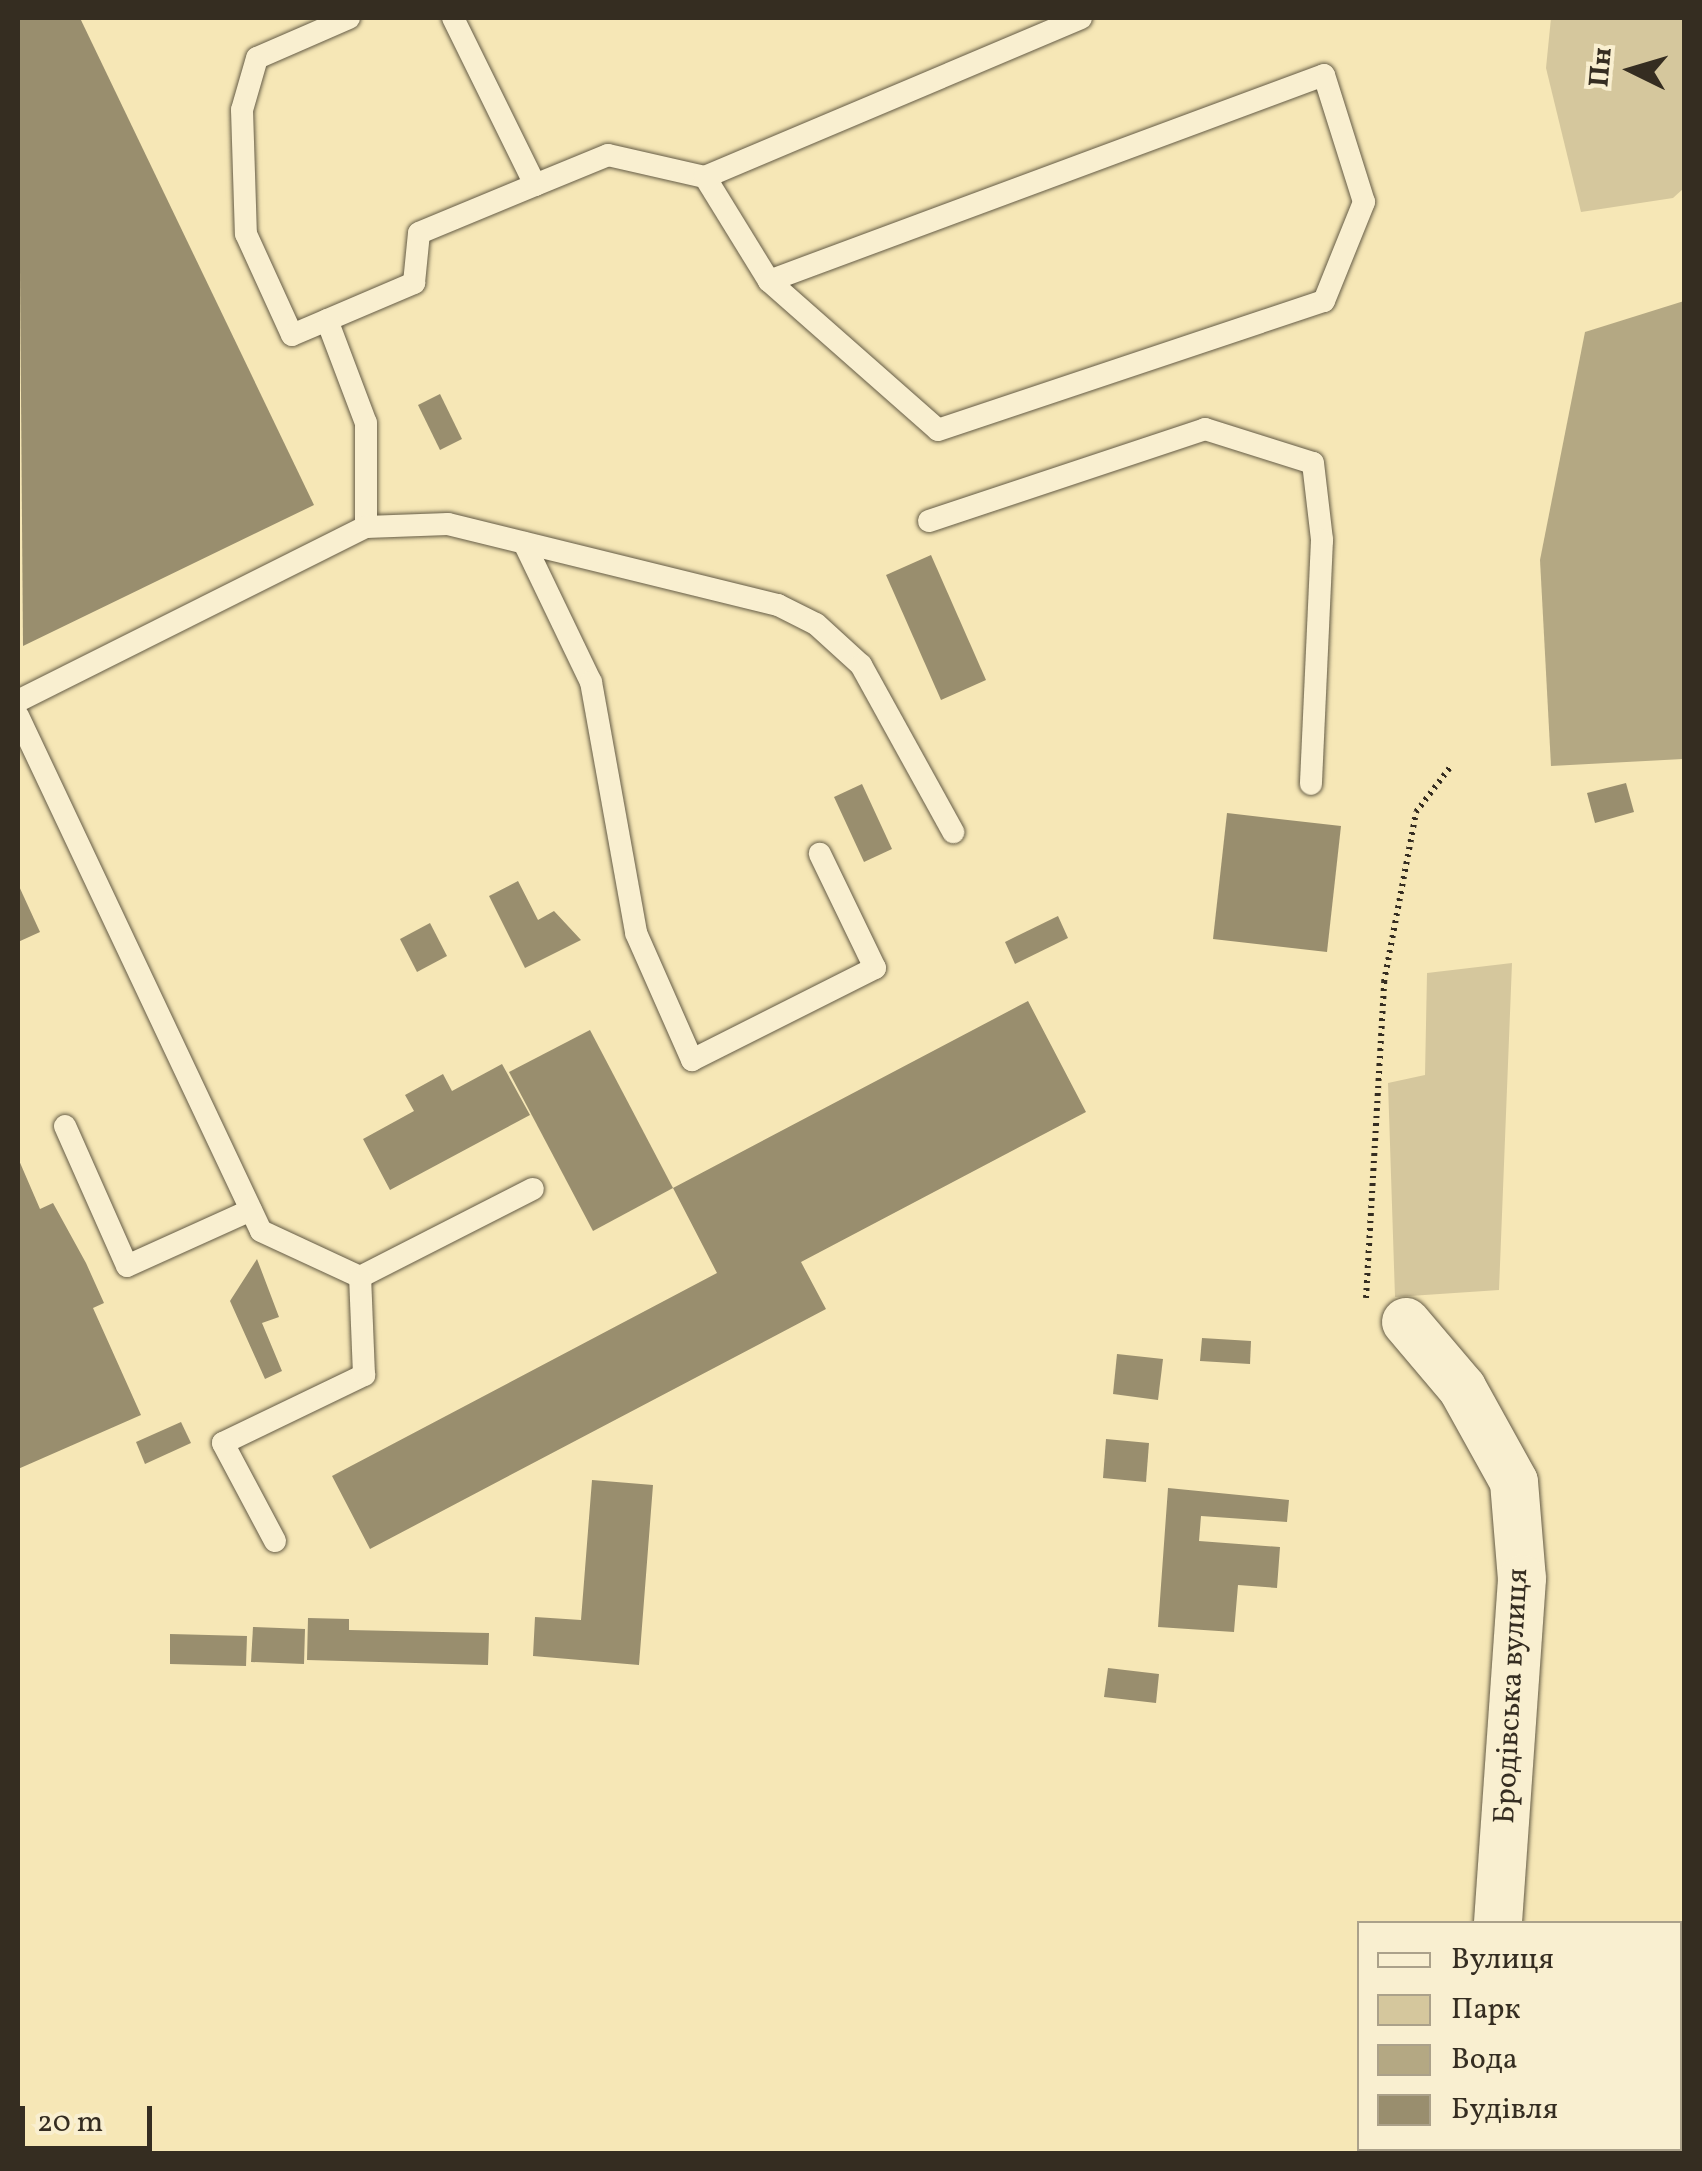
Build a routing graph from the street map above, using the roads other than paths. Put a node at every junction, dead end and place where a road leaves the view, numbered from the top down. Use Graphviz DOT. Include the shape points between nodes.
graph roads {
  1 [pos="349,18"];
  2 [pos="453,18"];
  3 [pos="1081,18"];
  4 [pos="705,177"];
  5 [pos="535,185"];
  6 [pos="769,281"];
  7 [pos="327,320"];
  8 [pos="929,521"];
  9 [pos="366,527"];
  10 [pos="524,543"];
  11 [pos="18,701"];
  12 [pos="18,716"];
  13 [pos="1311,784"];
  14 [pos="953,832"];
  15 [pos="820,854"];
  16 [pos="65,1126"];
  17 [pos="533,1189"];
  18 [pos="252,1210"];
  19 [pos="360,1277"];
  20 [pos="1406,1322"];
  21 [pos="275,1540"];
  22 [pos="1498,1921"];
  1 -- 7 [label="lane" via="257,58 242,110 246,234 292,335"];
  2 -- 5 [label="lane"];
  3 -- 4 [label="lane"];
  4 -- 5 [label="lane" via="608,154"];
  4 -- 6 [label="lane"];
  5 -- 7 [label="lane" via="420,233 414,283"];
  6 -- 6 [label="lane" via="938,430 1324,301 1364,202 1324,76"];
  7 -- 9 [label="lane" via="366,423"];
  8 -- 13 [label="lane" via="1205,429 1313,462 1322,540"];
  9 -- 10 [label="lane" via="448,524"];
  9 -- 11 [label="lane"];
  10 -- 14 [label="lane" via="778,604 816,624 860,665"];
  10 -- 15 [label="lane" via="591,682 636,933 692,1060 875,968"];
  12 -- 18 [label="lane"];
  16 -- 18 [label="lane" via="128,1266"];
  17 -- 19 [label="lane"];
  18 -- 19 [label="lane" via="261,1230"];
  19 -- 21 [label="lane" via="364,1375 223,1443"];
  20 -- 22 [label="street, Бродівська вулиця" via="1462,1388 1514,1482 1522,1579"];
}
